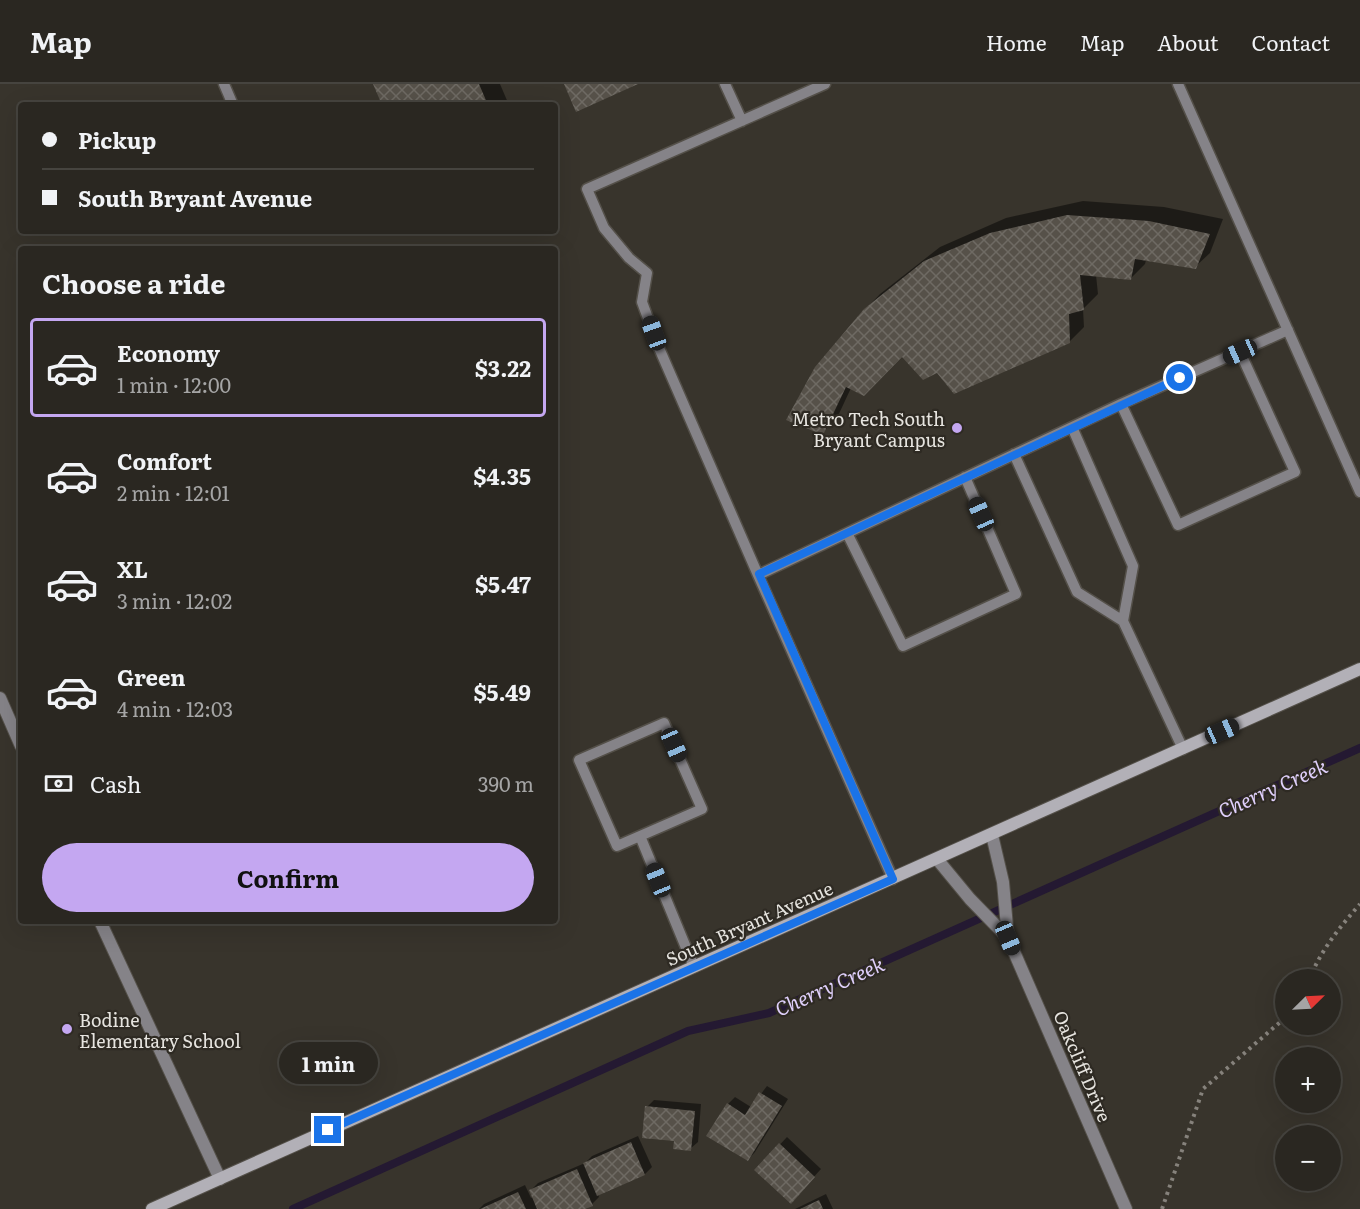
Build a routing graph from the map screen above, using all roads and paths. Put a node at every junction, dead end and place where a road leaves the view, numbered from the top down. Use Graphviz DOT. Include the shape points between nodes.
graph roads {
  1 [pos="224,84"];
  2 [pos="725,84"];
  3 [pos="825,84"];
  4 [pos="1178,84"];
  5 [pos="231,102"];
  6 [pos="742,121"];
  7 [pos="1288,330"];
  8 [pos="1240,352"];
  9 [pos="1121,404"];
  10 [pos="1072,427"];
  11 [pos="1014,454"];
  12 [pos="965,477"];
  13 [pos="1360,492"];
  14 [pos="847,533"];
  15 [pos="759,574"];
  16 [pos="1123,621"];
  17 [pos="1360,669"];
  18 [pos="0,698"];
  19 [pos="18,739"];
  20 [pos="1183,748"];
  21 [pos="992,835"];
  22 [pos="640,836"];
  23 [pos="937,860"];
  24 [pos="893,879"];
  25 [pos="1360,904"];
  26 [pos="101,924"];
  27 [pos="1008,938"];
  28 [pos="694,967"];
  29 [pos="1313,969"];
  30 [pos="1275,1027"];
  31 [pos="220,1179"];
  32 [pos="152,1209"];
  33 [pos="1126,1209"];
  34 [pos="1162,1209"];
  1 -- 5 [label="lane"];
  2 -- 6 [label="lane"];
  3 -- 6 [label="lane"];
  4 -- 7 [label="lane"];
  6 -- 15 [label="lane" via="587,189 604,228 647,273 642,302"];
  7 -- 8 [label="lane"];
  7 -- 13 [label="lane"];
  8 -- 9 [label="lane"];
  8 -- 9 [label="lane" via="1296,472 1178,525"];
  9 -- 10 [label="lane"];
  10 -- 11 [label="lane"];
  10 -- 16 [label="lane" via="1133,566"];
  11 -- 12 [label="lane"];
  11 -- 16 [label="lane" via="1077,592"];
  12 -- 14 [label="lane"];
  12 -- 14 [label="lane" via="1016,594 903,646"];
  14 -- 15 [label="lane"];
  15 -- 24 [label="lane"];
  16 -- 20 [label="lane"];
  17 -- 20 [label="main road, South Bryant Avenue"];
  18 -- 19 [label="street"];
  20 -- 21 [label="main road, South Bryant Avenue"];
  21 -- 23 [label="main road, South Bryant Avenue"];
  21 -- 27 [label="street, Oakcliff Drive" via="1003,882"];
  22 -- 22 [label="lane" via="702,809 664,723 579,760 617,846"];
  22 -- 28 [label="lane"];
  23 -- 24 [label="main road, South Bryant Avenue"];
  23 -- 27 [label="street, Oakcliff Drive"];
  24 -- 28 [label="main road, South Bryant Avenue"];
  25 -- 29 [label="path" via="1335,932"];
  26 -- 31 [label="street"];
  27 -- 33 [label="street, Oakcliff Drive"];
  28 -- 31 [label="main road, South Bryant Avenue"];
  30 -- 34 [label="path" via="1203,1089"];
  31 -- 32 [label="main road, South Bryant Avenue"];
}
